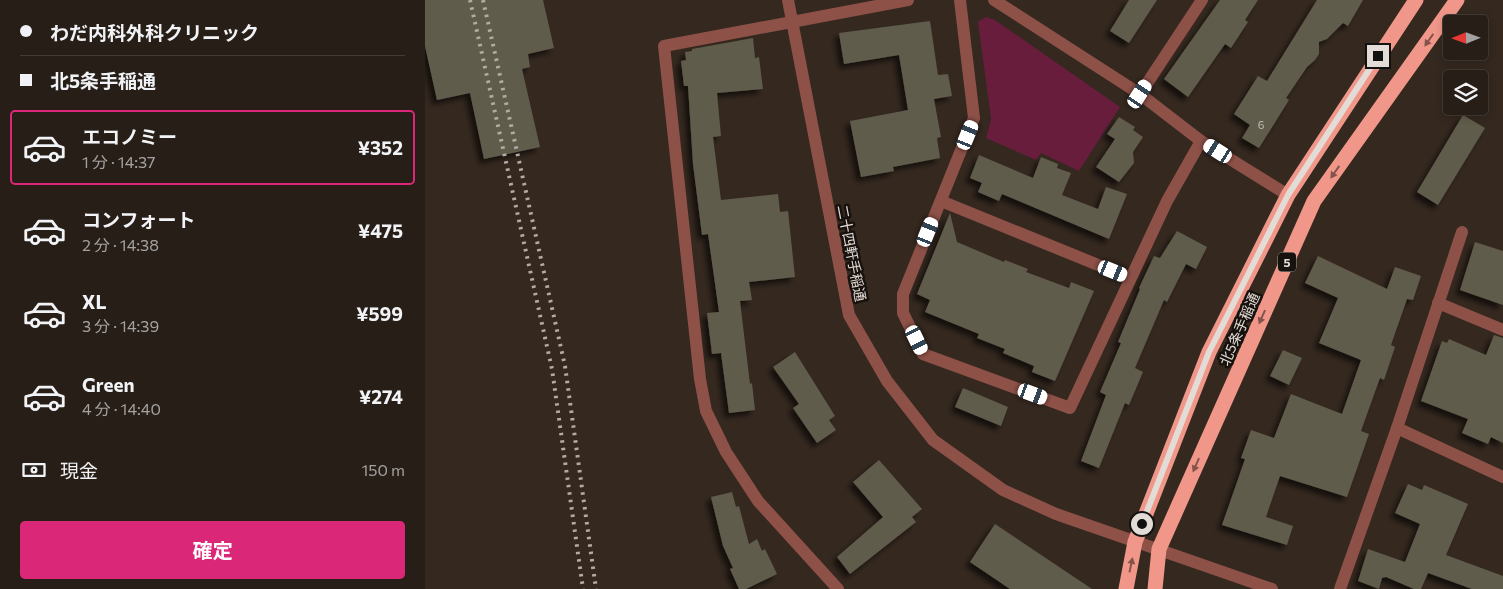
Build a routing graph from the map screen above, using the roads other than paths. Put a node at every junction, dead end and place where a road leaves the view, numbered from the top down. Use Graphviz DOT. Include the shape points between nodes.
graph roads {
  1 [pos="788,0"];
  2 [pos="908,0"];
  3 [pos="960,0"];
  4 [pos="994,0"];
  5 [pos="1202,0"];
  6 [pos="1416,0"];
  7 [pos="1457,0"];
  8 [pos="792,21"];
  9 [pos="1140,94"];
  10 [pos="1201,140"];
  11 [pos="1288,195"];
  12 [pos="941,201"];
  13 [pos="1462,232"];
  14 [pos="1131,278"];
  15 [pos="1438,303"];
  16 [pos="1503,330"];
  17 [pos="1397,428"];
  18 [pos="1503,477"];
  19 [pos="1135,542"];
  20 [pos="1159,549"];
  21 [pos="838,589"];
  22 [pos="1126,589"];
  23 [pos="1155,589"];
  24 [pos="1272,589"];
  25 [pos="1340,589"];
  1 -- 8 [label="street, 二十四軒手稲通"];
  2 -- 8 [label="street"];
  3 -- 12 [label="street" via="975,118"];
  4 -- 9 [label="street"];
  5 -- 9 [label="street"];
  6 -- 11 [label="highway, 北5条手稲通 / 5"];
  7 -- 20 [label="highway, 北5条手稲通 / 5, one-way" via="1314,201"];
  8 -- 19 [label="street, 二十四軒手稲通" via="849,315 887,381 933,440 1003,490 1056,514"];
  8 -- 21 [label="street" via="664,46 706,411 726,452 758,501"];
  9 -- 10 [label="street"];
  10 -- 11 [label="street"];
  10 -- 14 [label="street" via="1167,201"];
  11 -- 19 [label="highway, 北5条手稲通 / 5" via="1209,352"];
  12 -- 14 [label="street"];
  12 -- 14 [label="street" via="903,294 903,313 923,354 1070,408"];
  13 -- 15 [label="street"];
  15 -- 16 [label="street"];
  15 -- 17 [label="street"];
  17 -- 18 [label="street"];
  17 -- 25 [label="street"];
  19 -- 20 [label="street, 二十四軒手稲通"];
  22 -- 19 [label="highway, 北5条手稲通 / 5, one-way"];
  20 -- 23 [label="highway, 北5条手稲通 / 5"];
  20 -- 24 [label="street, 二十四軒手稲通"];
}
